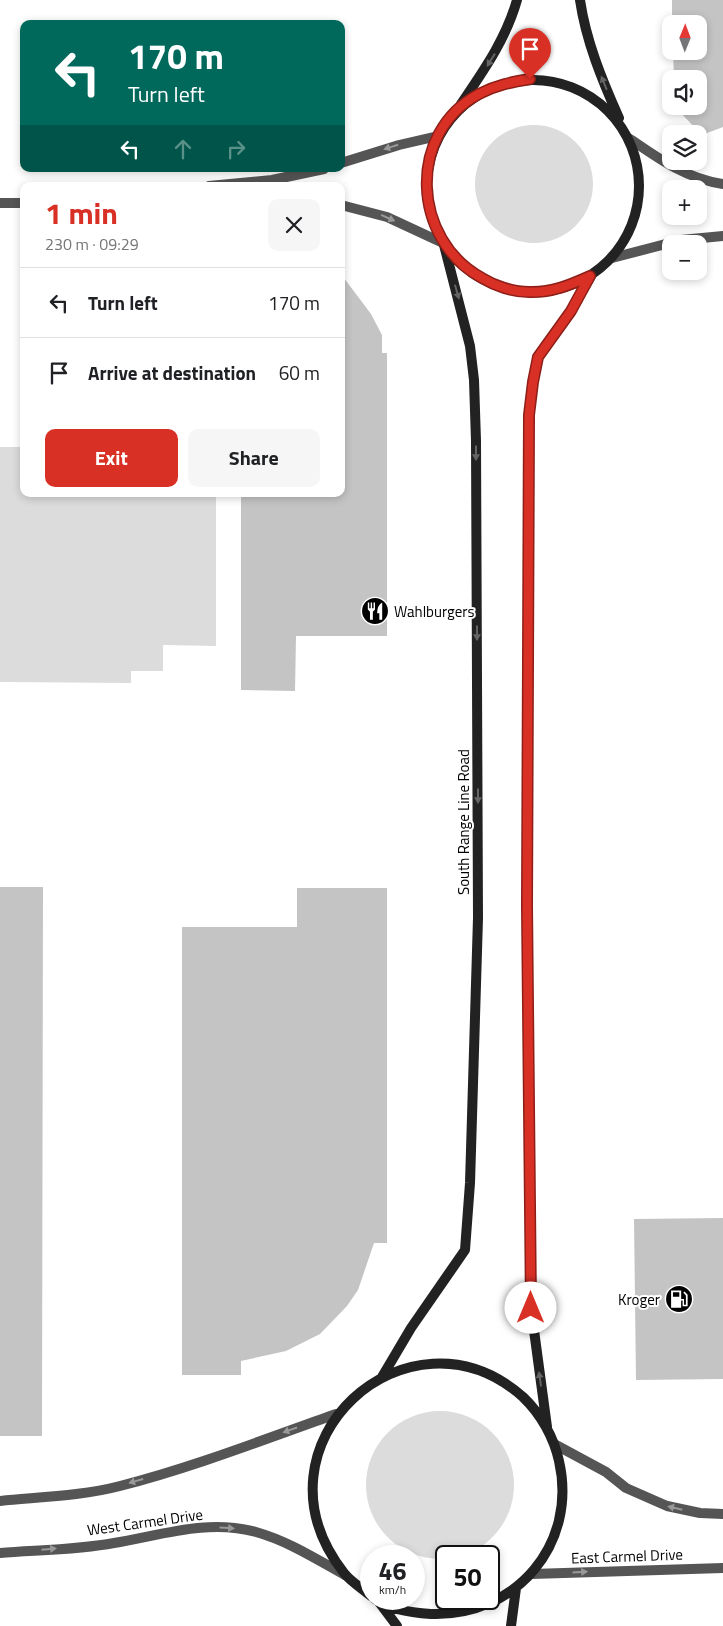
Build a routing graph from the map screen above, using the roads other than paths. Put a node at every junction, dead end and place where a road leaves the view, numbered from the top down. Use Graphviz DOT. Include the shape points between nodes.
graph roads {
  1 [pos="518,0"];
  2 [pos="580,0"];
  3 [pos="456,112"];
  4 [pos="623,128"];
  5 [pos="438,136"];
  6 [pos="630,139"];
  7 [pos="345,163"];
  8 [pos="310,172"];
  9 [pos="251,182"];
  10 [pos="723,184"];
  11 [pos="0,203"];
  12 [pos="20,203"];
  13 [pos="345,206"];
  14 [pos="723,236"];
  15 [pos="444,244"];
  16 [pos="612,258"];
  17 [pos="590,276"];
  18 [pos="382,1377"];
  19 [pos="336,1414"];
  20 [pos="547,1427"];
  21 [pos="556,1445"];
  22 [pos="0,1500"];
  23 [pos="723,1514"];
  24 [pos="0,1553"];
  25 [pos="723,1568"];
  26 [pos="532,1574"];
  27 [pos="345,1575"];
  28 [pos="360,1587"];
  29 [pos="516,1588"];
  30 [pos="384,1610"];
  31 [pos="406,1610"];
  32 [pos="397,1626"];
  33 [pos="511,1626"];
  1 -- 3 [label="main road, one-way" via="492,58"];
  4 -- 2 [label="main road, one-way" via="602,80"];
  3 -- 4 [label="main road" via="478,95 503,83 530,79 557,82 583,92 605,107"];
  3 -- 5 [label="main road"];
  4 -- 6 [label="main road"];
  5 -- 7 [label="street, one-way"];
  5 -- 15 [label="main road" via="426,180 428,204"];
  6 -- 10 [label="street" via="696,178"];
  6 -- 16 [label="main road" via="638,164 640,188 636,214 627,237"];
  8 -- 9 [label="street"];
  11 -- 12 [label="street"];
  13 -- 15 [label="street, one-way" via="387,217"];
  14 -- 16 [label="street" via="681,240"];
  15 -- 17 [label="main road" via="467,270 504,288 528,292 560,289"];
  15 -- 18 [label="main road, South Range Line Road, one-way" via="470,346 476,441 478,918 470,1183 465,1250 411,1328"];
  16 -- 17 [label="main road"];
  20 -- 17 [label="main road, one-way" via="531,1308 527,906 529,415 538,357 571,311"];
  18 -- 19 [label="main road" via="357,1393"];
  18 -- 20 [label="main road" via="418,1365 456,1365 492,1376 524,1398"];
  19 -- 22 [label="street, one-way" via="200,1463 119,1486"];
  19 -- 27 [label="main road" via="317,1453 312,1496 321,1538"];
  20 -- 21 [label="main road"];
  23 -- 21 [label="street, one-way" via="667,1506 626,1488 606,1472"];
  21 -- 26 [label="main road" via="563,1479 562,1513 551,1546"];
  24 -- 27 [label="street, West Carmel Drive, one-way" via="113,1544 194,1527 228,1528 286,1542"];
  26 -- 25 [label="street, East Carmel Drive, one-way"];
  26 -- 29 [label="main road"];
  27 -- 28 [label="main road"];
  29 -- 31 [label="main road" via="485,1606 450,1615"];
  29 -- 33 [label="main road"];
  30 -- 32 [label="main road"];
}
